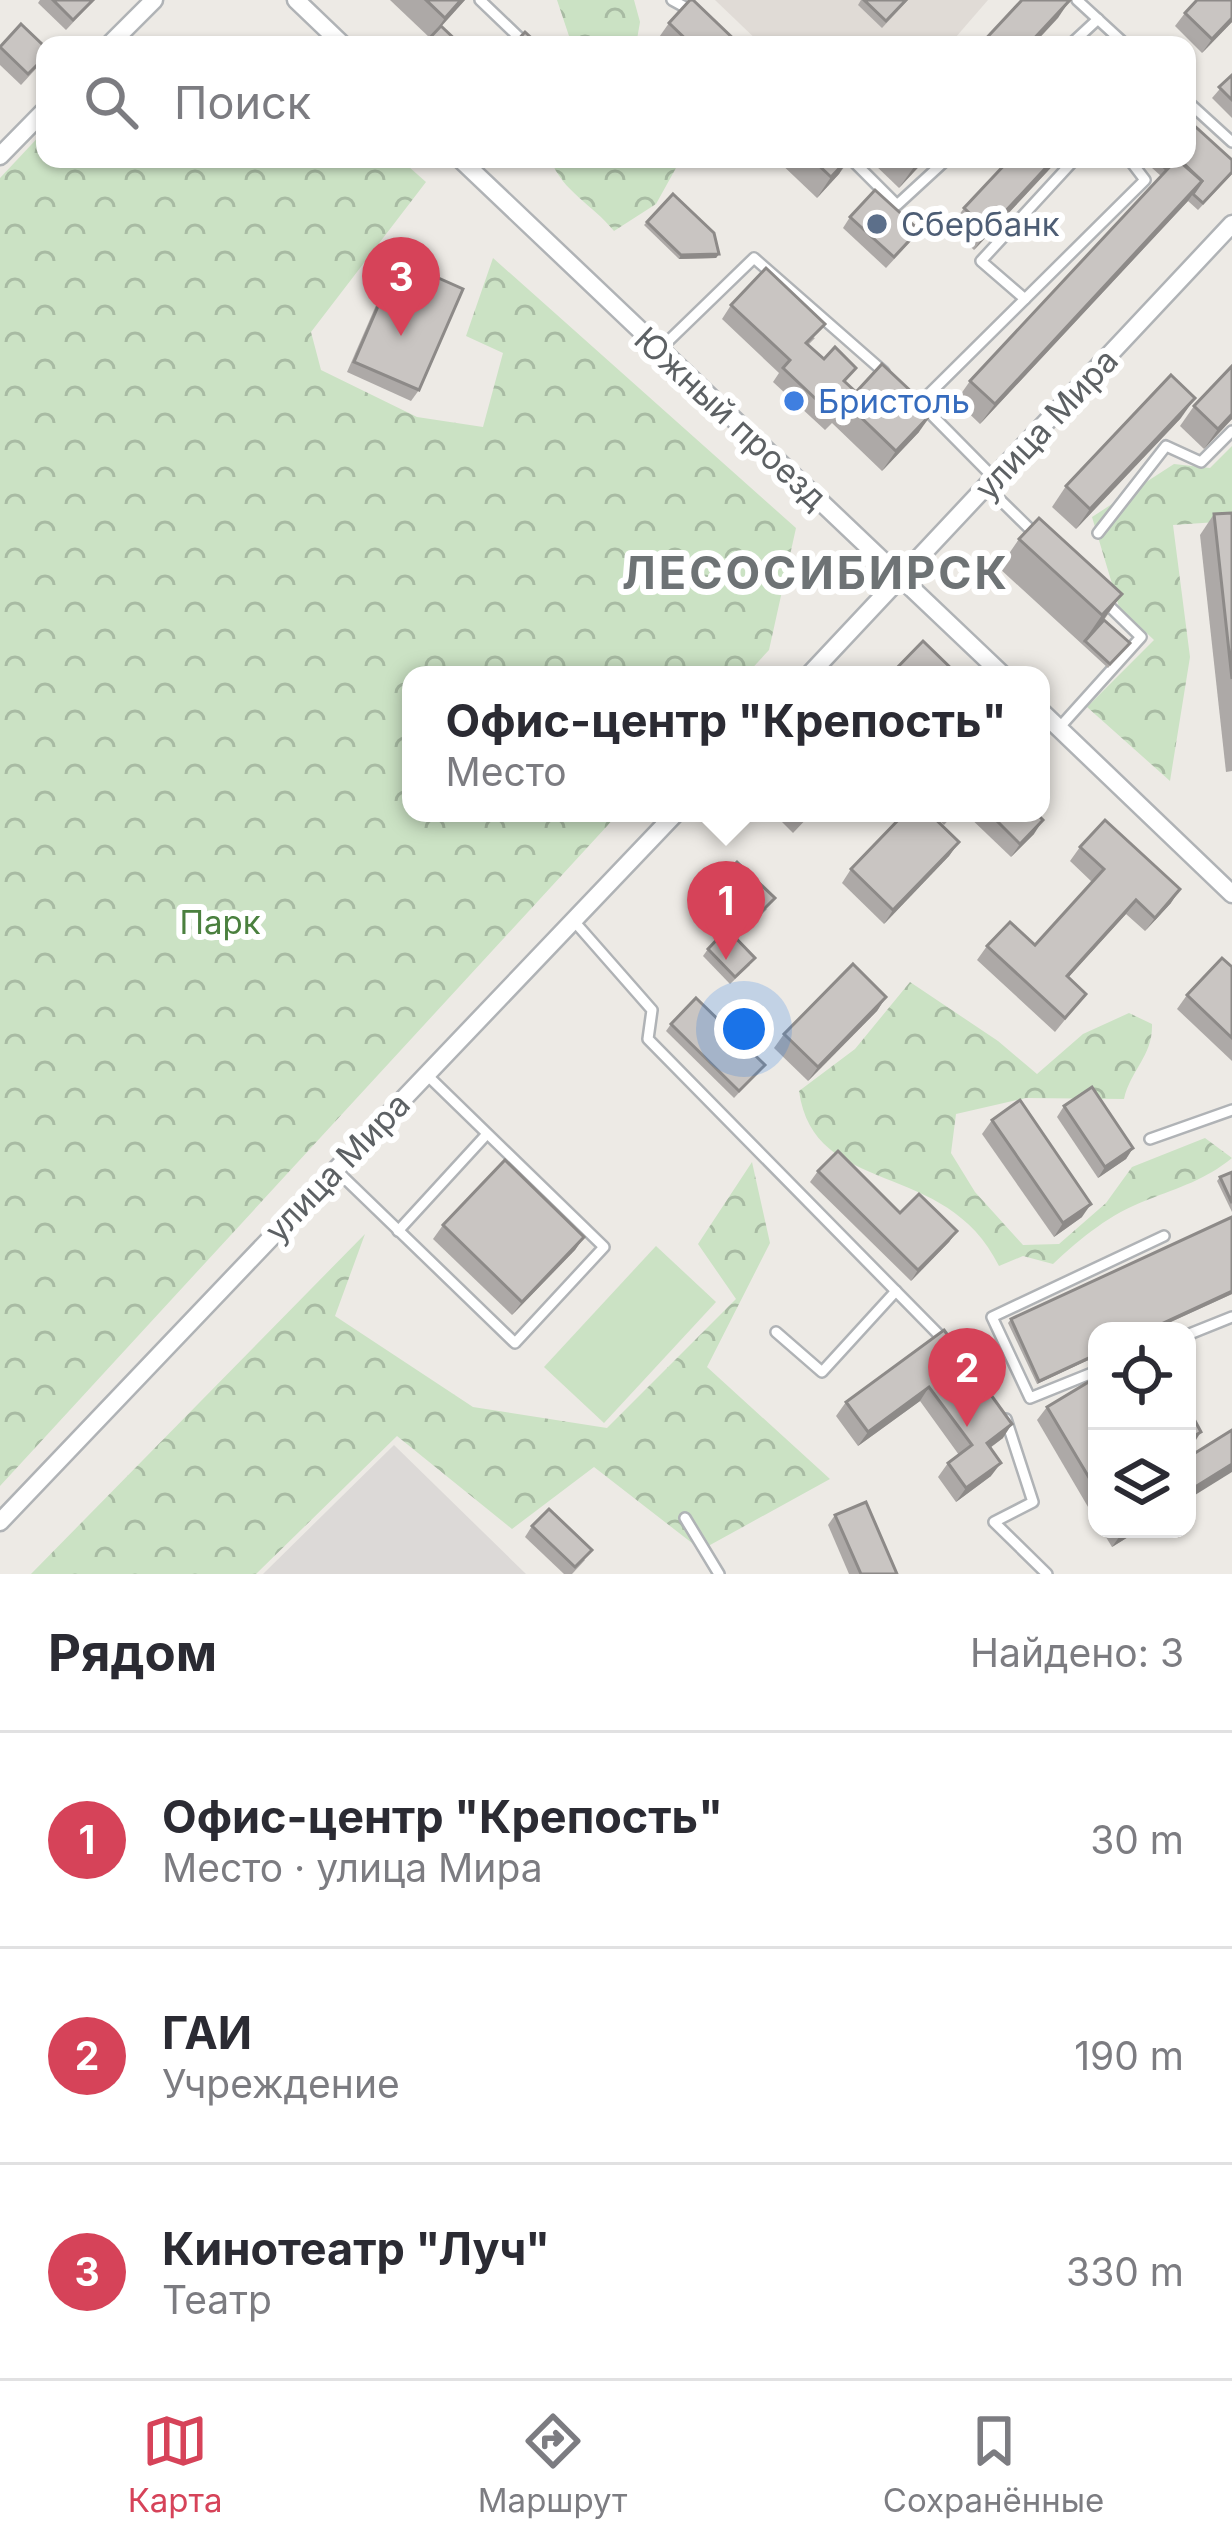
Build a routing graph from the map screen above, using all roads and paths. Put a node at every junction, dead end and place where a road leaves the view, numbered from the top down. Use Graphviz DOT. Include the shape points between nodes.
graph roads {
  1 [pos="154,0"];
  2 [pos="296,0"];
  3 [pos="480,0"];
  4 [pos="672,0"];
  5 [pos="1076,0"];
  6 [pos="316,7"];
  7 [pos="1098,19"];
  8 [pos="710,20"];
  9 [pos="119,36"];
  10 [pos="337,36"];
  11 [pos="518,36"];
  12 [pos="1080,36"];
  13 [pos="1116,36"];
  14 [pos="1196,109"];
  15 [pos="36,119"];
  16 [pos="1232,142"];
  17 [pos="0,156"];
  18 [pos="469,168"];
  19 [pos="859,168"];
  20 [pos="937,168"];
  21 [pos="1067,168"];
  22 [pos="1135,168"];
  23 [pos="1232,224"];
  24 [pos="1025,299"];
  25 [pos="658,351"];
  26 [pos="889,376"];
  27 [pos="904,390"];
  28 [pos="920,403"];
  29 [pos="1232,431"];
  30 [pos="991,483"];
  31 [pos="1098,533"];
  32 [pos="1039,537"];
  33 [pos="902,579"];
  34 [pos="1090,587"];
  35 [pos="818,666"];
  36 [pos="994,666"];
  37 [pos="1050,720"];
  38 [pos="1059,728"];
  39 [pos="667,822"];
  40 [pos="1232,894"];
  41 [pos="573,920"];
  42 [pos="427,1075"];
  43 [pos="1232,1110"];
  44 [pos="487,1134"];
  45 [pos="1150,1139"];
  46 [pos="335,1169"];
  47 [pos="398,1231"];
  48 [pos="1164,1236"];
  49 [pos="896,1291"];
  50 [pos="1232,1317"];
  51 [pos="1196,1331"];
  52 [pos="776,1332"];
  53 [pos="953,1353"];
  54 [pos="1088,1375"];
  55 [pos="995,1405"];
  56 [pos="685,1518"];
  57 [pos="0,1522"];
  58 [pos="719,1574"];
  59 [pos="1047,1574"];
  1 -- 9 [label="street"];
  2 -- 6 [label="street"];
  3 -- 11 [label="lane"];
  4 -- 8 [label="lane"];
  5 -- 7 [label="lane"];
  6 -- 10 [label="street"];
  7 -- 12 [label="lane"];
  7 -- 13 [label="lane"];
  14 -- 16 [label="lane"];
  15 -- 17 [label="street"];
  18 -- 25 [label="street, Южный проезд"];
  19 -- 20 [label="lane" via="897,205"];
  21 -- 24 [label="lane" via="981,261"];
  22 -- 24 [label="lane" via="1144,180"];
  23 -- 30 [label="street, улица Мира"];
  24 -- 28 [label="lane"];
  25 -- 26 [label="lane" via="754,258"];
  25 -- 33 [label="street, Южный проезд"];
  27 -- 28 [label="lane"];
  28 -- 30 [label="lane"];
  29 -- 31 [label="lane" via="1201,462 1166,446"];
  30 -- 32 [label="lane"];
  30 -- 33 [label="street, улица Мира"];
  33 -- 35 [label="street, улица Мира"];
  33 -- 36 [label="street, Южный проезд"];
  34 -- 38 [label="lane" via="1141,638"];
  37 -- 38 [label="street"];
  38 -- 40 [label="street"];
  39 -- 41 [label="street, улица Мира"];
  41 -- 42 [label="street, улица Мира"];
  41 -- 49 [label="lane" via="652,1010 648,1040"];
  42 -- 44 [label="lane"];
  42 -- 46 [label="street, улица Мира"];
  43 -- 45 [label="lane"];
  44 -- 47 [label="lane"];
  44 -- 47 [label="lane" via="604,1247 515,1343"];
  46 -- 47 [label="lane"];
  46 -- 57 [label="street, улица Мира"];
  48 -- 54 [label="lane" via="992,1317 1030,1398"];
  49 -- 52 [label="lane" via="822,1372"];
  49 -- 53 [label="lane"];
  50 -- 51 [label="lane"];
  55 -- 59 [label="lane" via="1009,1423 1033,1502 994,1522"];
  56 -- 58 [label="lane"];
}
